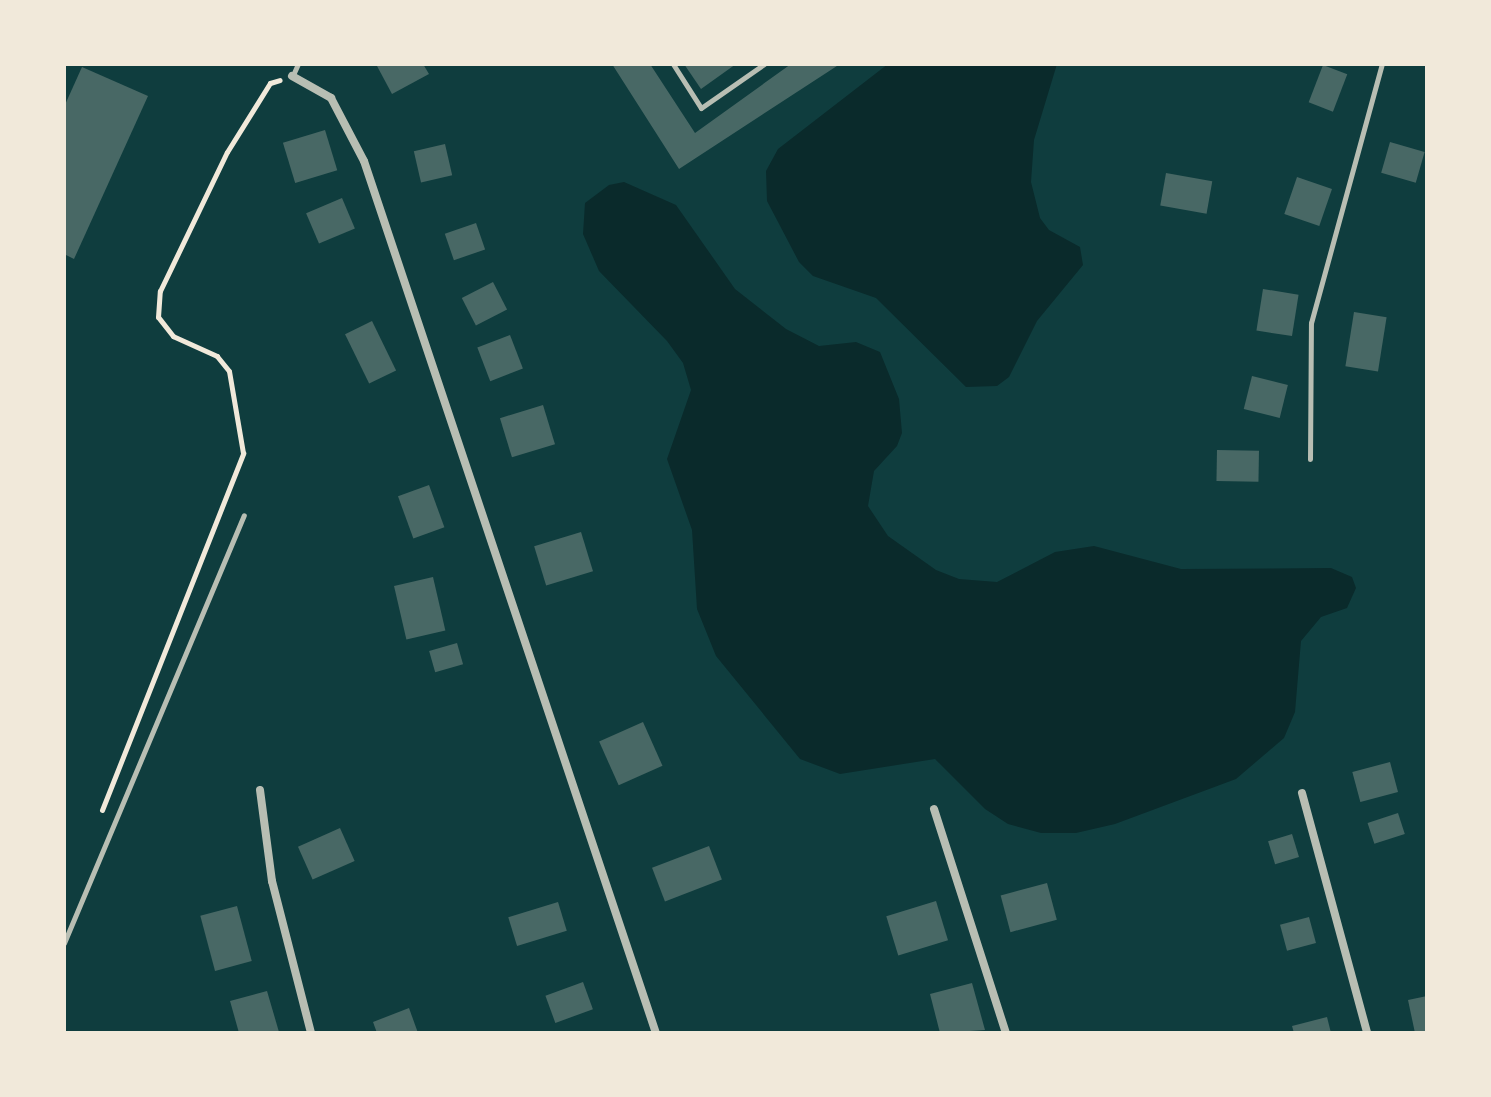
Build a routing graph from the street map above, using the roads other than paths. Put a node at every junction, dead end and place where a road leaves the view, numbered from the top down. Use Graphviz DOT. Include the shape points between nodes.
graph roads {
  1 [pos="298,64"];
  2 [pos="673,64"];
  3 [pos="764,64"];
  4 [pos="1382,64"];
  5 [pos="292,76"];
  6 [pos="1310,459"];
  7 [pos="244,515"];
  8 [pos="260,790"];
  9 [pos="1302,793"];
  10 [pos="934,809"];
  11 [pos="64,943"];
  12 [pos="311,1033"];
  13 [pos="656,1033"];
  14 [pos="1006,1033"];
  15 [pos="1367,1033"];
  1 -- 5 [label="lane"];
  2 -- 3 [label="lane" via="701,108"];
  4 -- 6 [label="lane" via="1311,323"];
  5 -- 13 [label="street" via="331,98 364,161"];
  7 -- 11 [label="lane"];
  8 -- 12 [label="street" via="272,881"];
  9 -- 15 [label="street"];
  10 -- 14 [label="street"];
}
